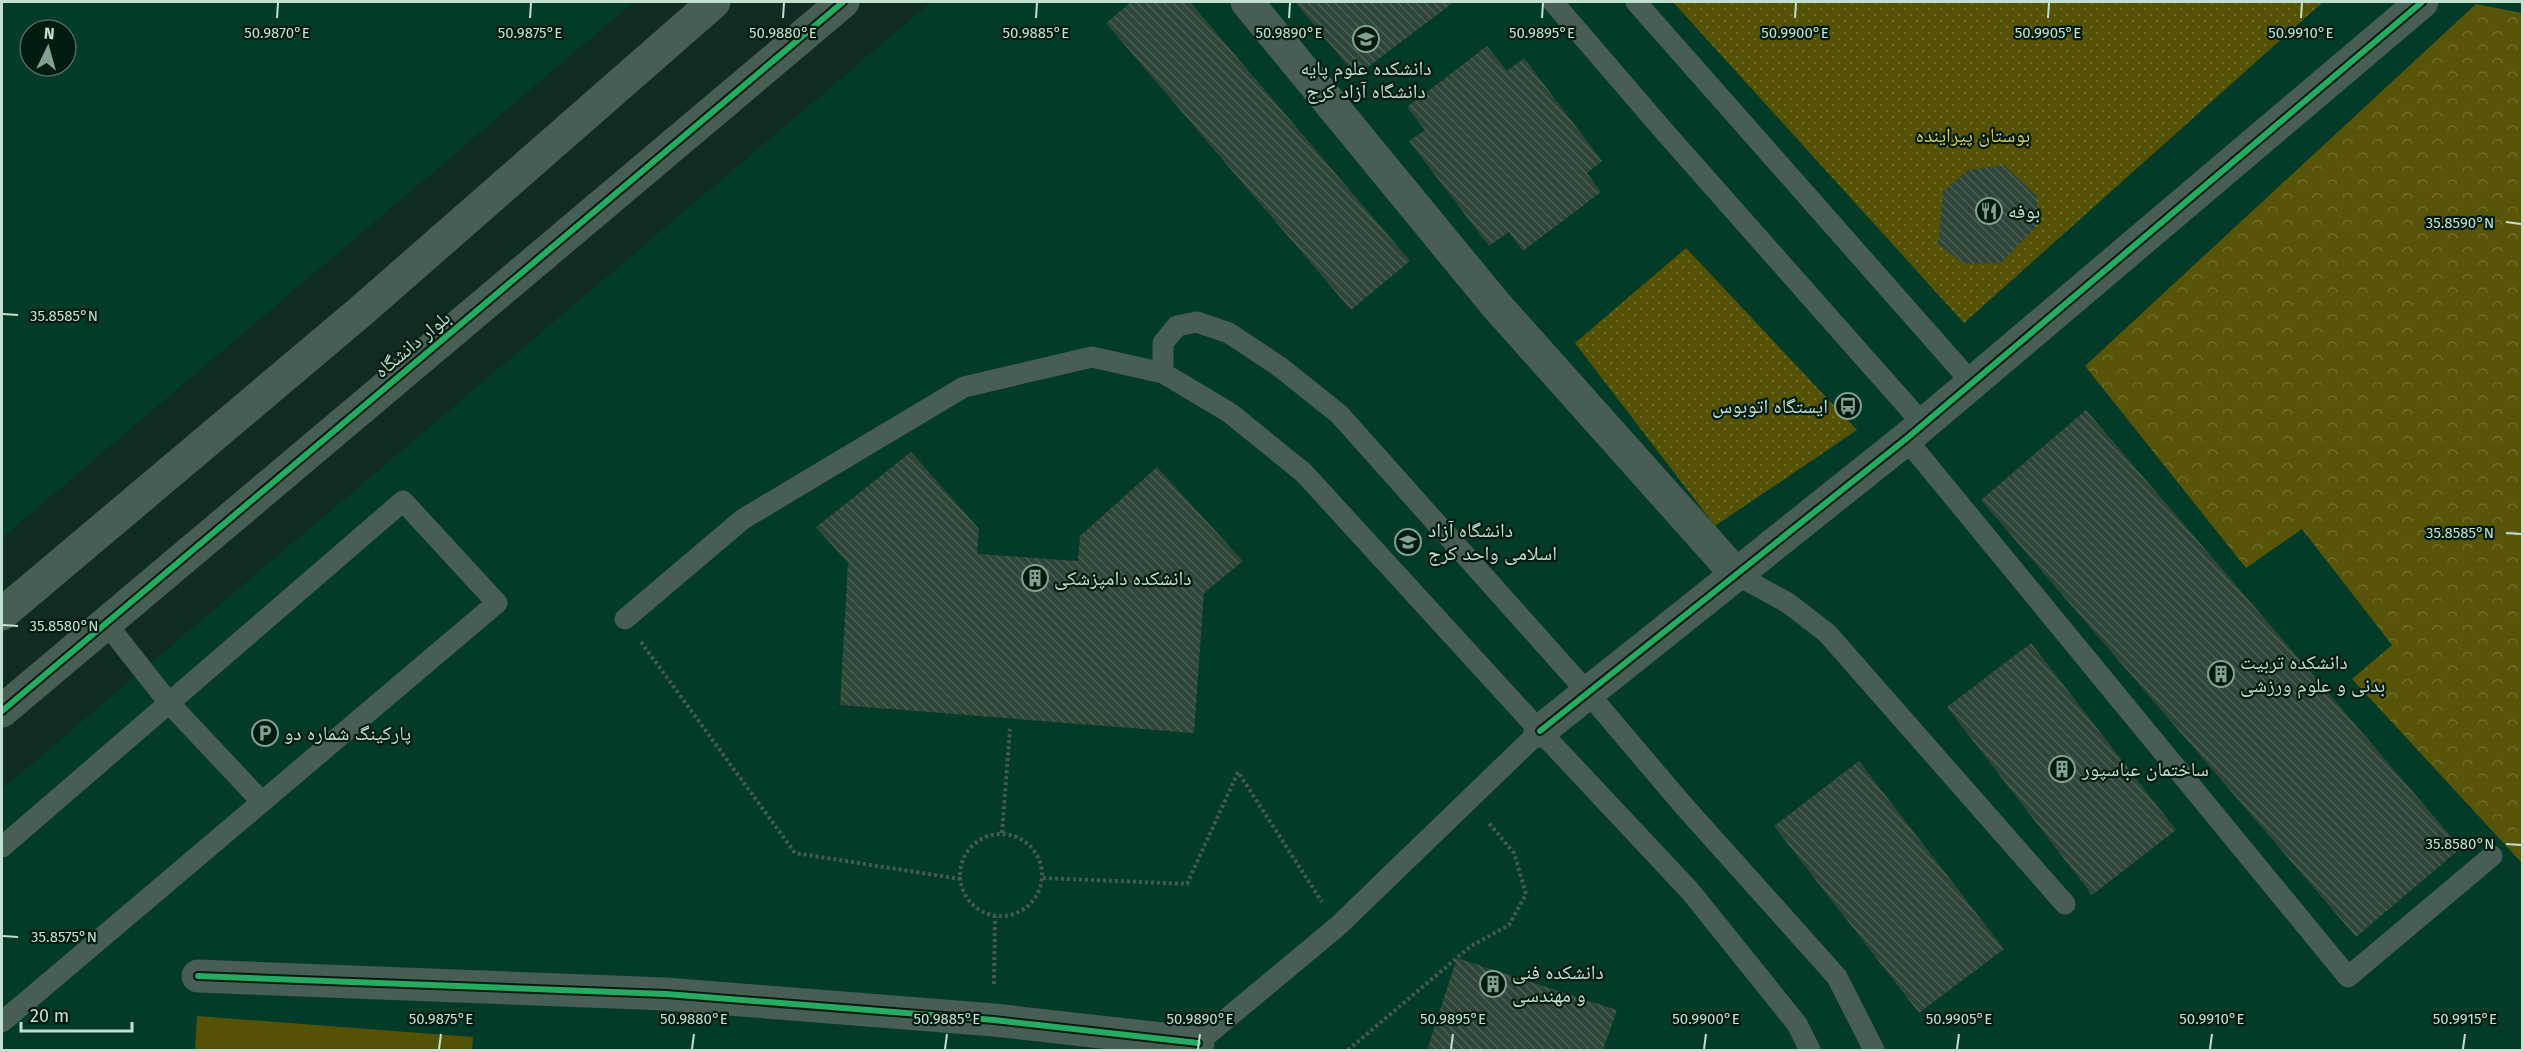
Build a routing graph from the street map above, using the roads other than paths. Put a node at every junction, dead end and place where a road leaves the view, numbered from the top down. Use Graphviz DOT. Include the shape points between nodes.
graph roads {
  1 [pos="714,2"];
  2 [pos="843,2"];
  3 [pos="1247,2"];
  4 [pos="1553,2"];
  5 [pos="1636,2"];
  6 [pos="2422,2"];
  7 [pos="1163,373"];
  8 [pos="1972,384"];
  9 [pos="1915,432"];
  10 [pos="1737,575"];
  11 [pos="2,614"];
  12 [pos="625,619"];
  13 [pos="106,623"];
  14 [pos="1588,693"];
  15 [pos="169,704"];
  16 [pos="2,711"];
  17 [pos="1540,731"];
  18 [pos="262,802"];
  19 [pos="2,847"];
  20 [pos="2492,856"];
  21 [pos="2065,904"];
  22 [pos="198,976"];
  23 [pos="2,1022"];
  24 [pos="1193,1047"];
  25 [pos="1810,1050"];
  26 [pos="1874,1050"];
  1 -- 11 [label="street" via="360,312"];
  2 -- 13 [label="street, بلوار دانشگاه"];
  3 -- 10 [label="street" via="1496,305"];
  4 -- 9 [label="lane"];
  5 -- 8 [label="lane"];
  6 -- 8 [label="street"];
  7 -- 12 [label="lane" via="1092,357 964,387 743,519"];
  7 -- 14 [label="lane" via="1164,343 1177,326 1197,322 1229,333 1280,367 1339,414"];
  7 -- 17 [label="lane" via="1230,413 1304,473"];
  8 -- 9 [label="street"];
  9 -- 10 [label="street"];
  9 -- 20 [label="lane" via="2348,977"];
  10 -- 14 [label="street"];
  10 -- 21 [label="lane" via="1788,603 1827,633"];
  13 -- 15 [label="lane"];
  13 -- 16 [label="street, بلوار دانشگاه"];
  14 -- 17 [label="street"];
  14 -- 26 [label="lane" via="1837,977"];
  15 -- 18 [label="lane"];
  15 -- 18 [label="lane" via="403,501 497,603"];
  15 -- 19 [label="lane"];
  17 -- 24 [label="lane" via="1338,926"];
  17 -- 25 [label="lane" via="1690,891 1797,1024"];
  18 -- 23 [label="lane"];
  22 -- 24 [label="street" via="666,994 994,1020"];
}
